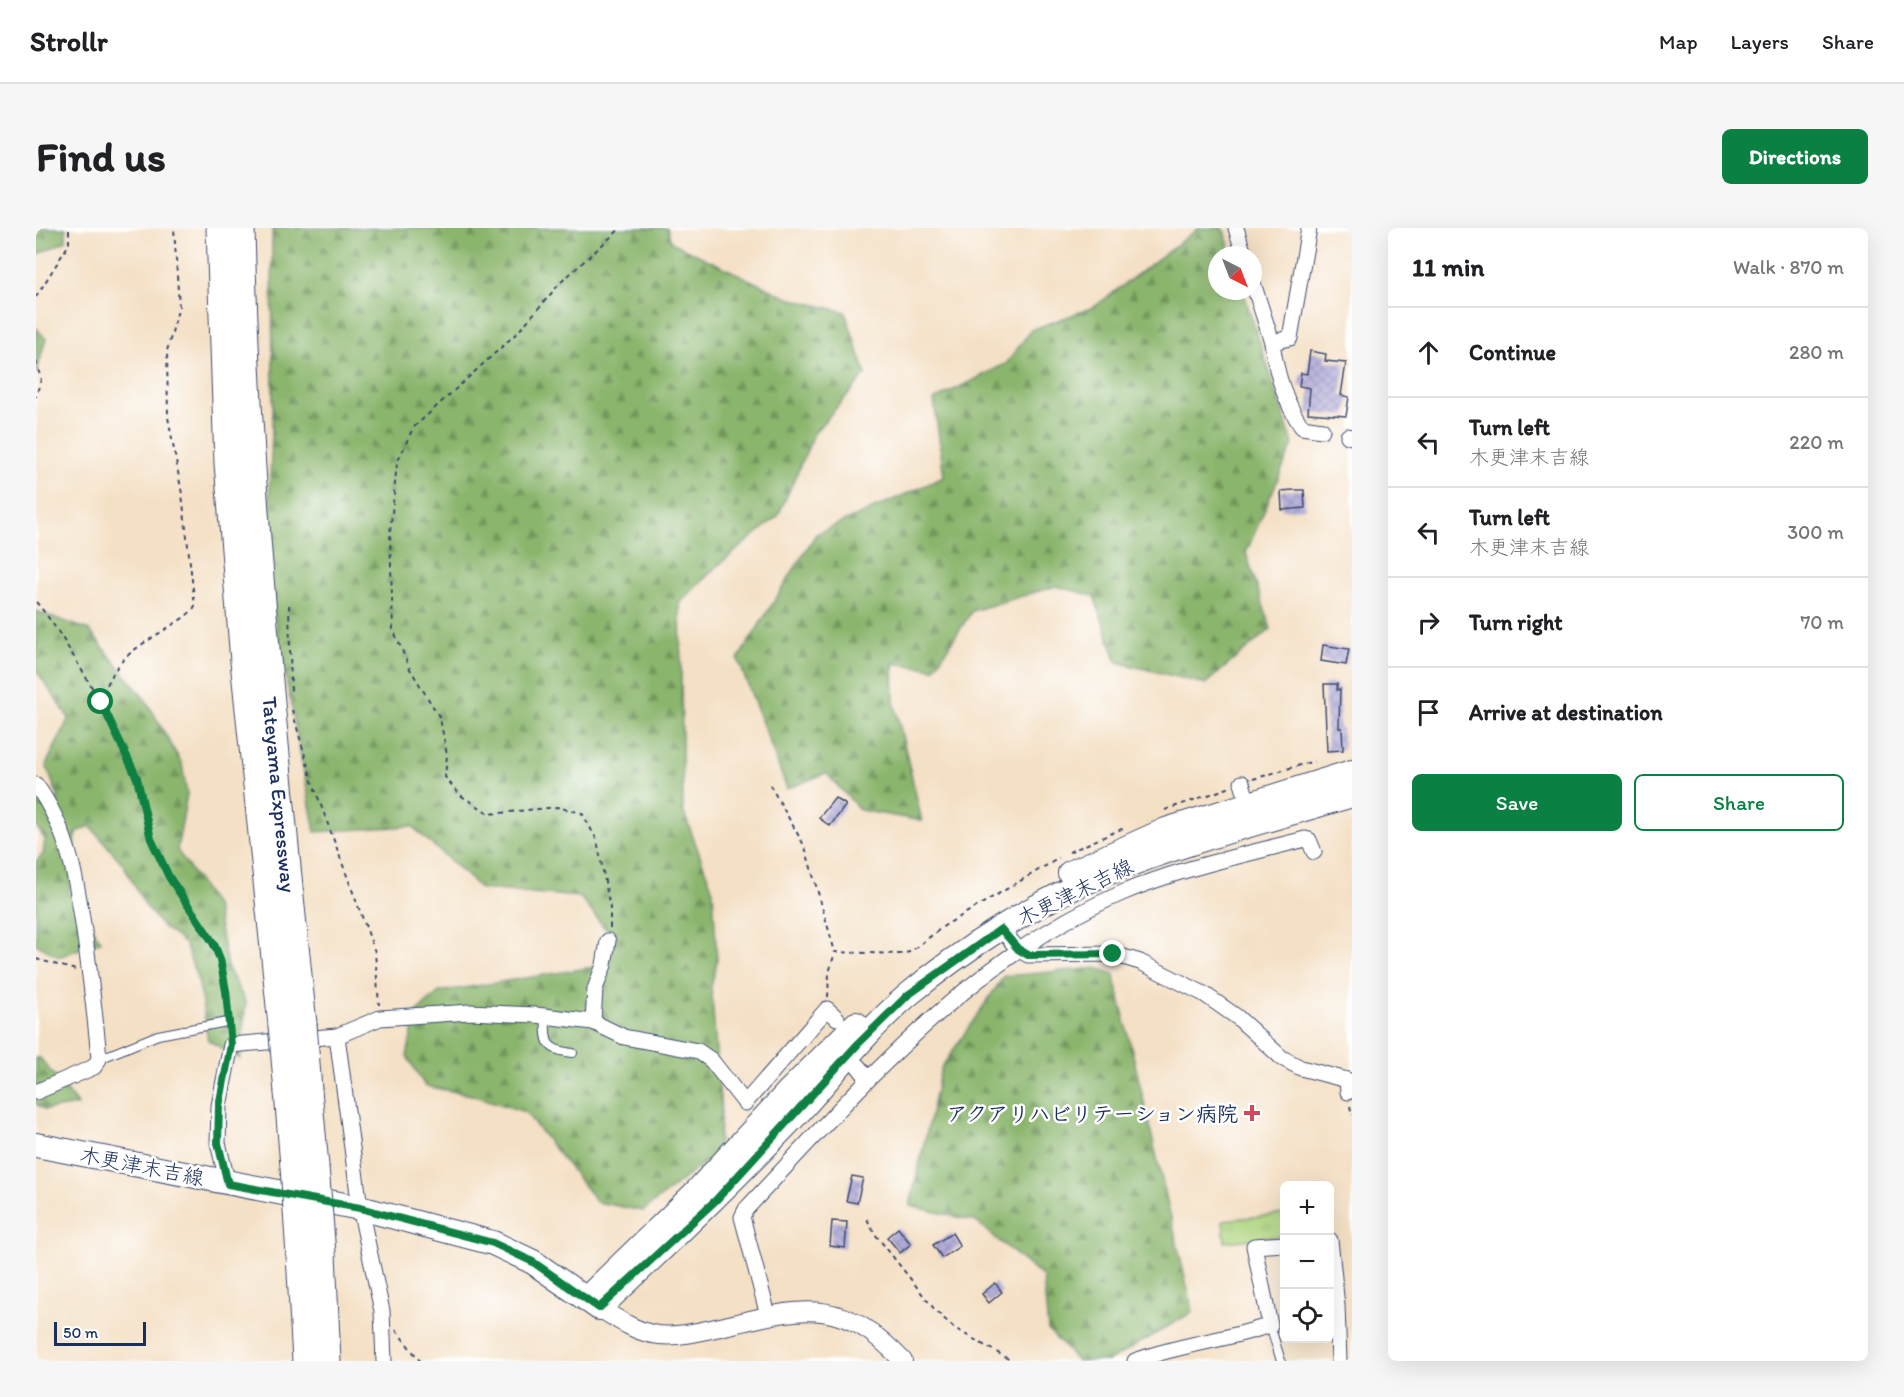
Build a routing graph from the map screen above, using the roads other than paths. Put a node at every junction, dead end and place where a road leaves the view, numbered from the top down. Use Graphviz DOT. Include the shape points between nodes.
graph roads {
  1 [pos="220,228"];
  2 [pos="241,228"];
  3 [pos="1236,228"];
  4 [pos="1309,228"];
  5 [pos="1242,246"];
  6 [pos="1258,300"];
  7 [pos="1272,342"];
  8 [pos="1322,430"];
  9 [pos="1352,772"];
  10 [pos="36,785"];
  11 [pos="1352,795"];
  12 [pos="1314,852"];
  13 [pos="1001,929"];
  14 [pos="608,941"];
  15 [pos="1018,949"];
  16 [pos="832,1013"];
  17 [pos="546,1016"];
  18 [pos="227,1022"];
  19 [pos="593,1022"];
  20 [pos="292,1025"];
  21 [pos="337,1036"];
  22 [pos="573,1053"];
  23 [pos="99,1059"];
  24 [pos="858,1066"];
  25 [pos="868,1079"];
  26 [pos="36,1092"];
  27 [pos="1348,1092"];
  28 [pos="745,1103"];
  29 [pos="756,1126"];
  30 [pos="36,1145"];
  31 [pos="228,1184"];
  32 [pos="360,1208"];
  33 [pos="1280,1244"];
  34 [pos="311,1255"];
  35 [pos="1334,1262"];
  36 [pos="593,1303"];
  37 [pos="1344,1306"];
  38 [pos="768,1314"];
  39 [pos="1270,1325"];
  40 [pos="306,1361"];
  41 [pos="327,1361"];
  42 [pos="384,1361"];
  43 [pos="903,1361"];
  44 [pos="1135,1361"];
  45 [pos="1281,1361"];
  46 [pos="1339,1361"];
  1 -- 20 [label="highway, Tateyama Expressway" via="228,463 244,661"];
  2 -- 20 [label="highway, Tateyama Expressway" via="244,361"];
  3 -- 5 [label="street"];
  4 -- 7 [label="street" via="1290,338"];
  6 -- 7 [label="street"];
  7 -- 8 [label="street" via="1287,406 1302,427"];
  9 -- 29 [label="main road, 木更津末吉線" via="1245,793 1101,858 1002,910 899,983"];
  10 -- 23 [label="street" via="51,805 68,845 76,878"];
  11 -- 13 [label="main road, 木更津末吉線" via="1172,849 1101,876"];
  12 -- 15 [label="street" via="1305,839 1168,876 1050,928"];
  13 -- 15 [label="street"];
  13 -- 36 [label="main road, 木更津末吉線" via="908,995 716,1200"];
  14 -- 19 [label="street" via="595,989"];
  15 -- 25 [label="street" via="933,1016"];
  15 -- 27 [label="street" via="1028,955 1113,954 1140,962 1204,994 1237,1017 1282,1058 1301,1068 1347,1080"];
  16 -- 28 [label="street"];
  17 -- 19 [label="street"];
  17 -- 21 [label="street" via="470,1012 380,1018"];
  17 -- 22 [label="lane" via="550,1047"];
  18 -- 23 [label="lane" via="159,1035"];
  19 -- 28 [label="street" via="624,1037 698,1051 711,1060"];
  20 -- 34 [label="highway, Tateyama Expressway, bridge"];
  21 -- 31 [label="street" via="231,1045 219,1106 218,1143"];
  21 -- 32 [label="street"];
  23 -- 26 [label="street" via="94,1067"];
  24 -- 25 [label="street"];
  25 -- 38 [label="street" via="742,1217"];
  28 -- 29 [label="street"];
  29 -- 36 [label="main road, 木更津末吉線"];
  30 -- 31 [label="main road, 木更津末吉線"];
  31 -- 32 [label="main road, 木更津末吉線"];
  32 -- 36 [label="main road, 木更津末吉線" via="493,1243 533,1262"];
  32 -- 42 [label="street" via="382,1311"];
  33 -- 39 [label="street" via="1254,1246"];
  34 -- 40 [label="highway, Tateyama Expressway"];
  34 -- 41 [label="highway, Tateyama Expressway"];
  35 -- 37 [label="street"];
  36 -- 38 [label="street" via="631,1327 672,1336"];
  37 -- 46 [label="street"];
  38 -- 43 [label="street" via="802,1310 844,1318 883,1340"];
  39 -- 44 [label="street" via="1166,1349"];
  39 -- 45 [label="lane"];
}
